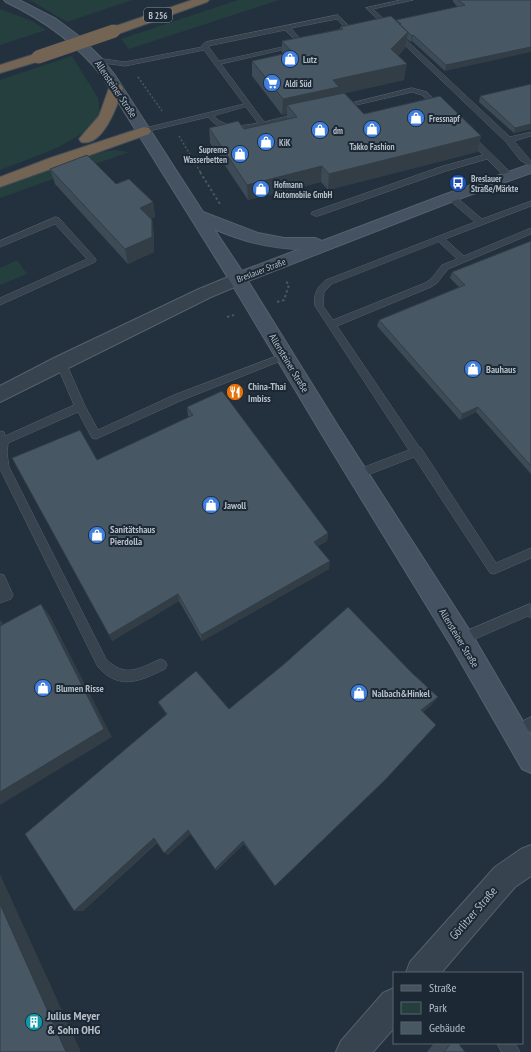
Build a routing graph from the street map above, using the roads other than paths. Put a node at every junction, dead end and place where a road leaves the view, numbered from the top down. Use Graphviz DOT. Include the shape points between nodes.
graph roads {
  1 [pos="10,0"];
  2 [pos="169,0"];
  3 [pos="203,0"];
  4 [pos="410,0"];
  5 [pos="147,7"];
  6 [pos="287,28"];
  7 [pos="80,30"];
  8 [pos="57,37"];
  9 [pos="343,37"];
  10 [pos="206,48"];
  11 [pos="96,60"];
  12 [pos="216,63"];
  13 [pos="0,69"];
  14 [pos="116,88"];
  15 [pos="248,105"];
  16 [pos="335,108"];
  17 [pos="443,112"];
  18 [pos="209,114"];
  19 [pos="306,114"];
  20 [pos="262,124"];
  21 [pos="460,128"];
  22 [pos="144,131"];
  23 [pos="531,134"];
  24 [pos="86,139"];
  25 [pos="509,140"];
  26 [pos="488,156"];
  27 [pos="531,165"];
  28 [pos="531,168"];
  29 [pos="0,174"];
  30 [pos="509,176"];
  31 [pos="0,182"];
  32 [pos="451,197"];
  33 [pos="529,207"];
  34 [pos="316,214"];
  35 [pos="198,216"];
  36 [pos="481,223"];
  37 [pos="531,231"];
  38 [pos="440,239"];
  39 [pos="336,240"];
  40 [pos="0,244"];
  41 [pos="462,259"];
  42 [pos="238,279"];
  43 [pos="0,302"];
  44 [pos="331,325"];
  45 [pos="285,356"];
  46 [pos="61,363"];
  47 [pos="0,394"];
  48 [pos="80,407"];
  49 [pos="1,437"];
  50 [pos="417,451"];
  51 [pos="358,474"];
  52 [pos="531,553"];
  53 [pos="0,580"];
  54 [pos="0,598"];
  55 [pos="531,612"];
  56 [pos="461,639"];
  57 [pos="161,665"];
  58 [pos="523,728"];
  59 [pos="531,760"];
  60 [pos="531,859"];
  61 [pos="422,972"];
  62 [pos="393,1005"];
  63 [pos="505,1044"];
  64 [pos="352,1052"];
  65 [pos="512,1052"];
  1 -- 11 [label="street, Allensteiner Straße" via="58,25 83,45"];
  2 -- 5 [label="highway, B 256"];
  3 -- 13 [label="highway, B 256, bridge"];
  4 -- 25 [label="lane" via="369,8"];
  6 -- 9 [label="lane" via="338,17 352,32"];
  6 -- 10 [label="lane" via="209,43 204,46"];
  6 -- 12 [label="lane" via="306,44"];
  7 -- 8 [label="highway"];
  10 -- 11 [label="lane" via="127,64"];
  10 -- 12 [label="lane"];
  11 -- 14 [label="street, Allensteiner Straße"];
  12 -- 15 [label="lane"];
  14 -- 22 [label="street, Allensteiner Straße"];
  14 -- 24 [label="highway" via="106,118"];
  15 -- 18 [label="lane"];
  15 -- 20 [label="lane"];
  16 -- 17 [label="lane" via="352,107 418,90 422,91 434,107"];
  18 -- 20 [label="lane" via="218,124 234,128"];
  18 -- 22 [label="lane"];
  19 -- 20 [label="lane"];
  21 -- 26 [label="lane"];
  22 -- 24 [label="highway" via="120,130"];
  22 -- 31 [label="highway"];
  22 -- 35 [label="street, Allensteiner Straße"];
  23 -- 25 [label="lane"];
  24 -- 29 [label="highway"];
  25 -- 27 [label="lane"];
  26 -- 30 [label="lane"];
  26 -- 34 [label="lane"];
  28 -- 30 [label="street, Breslauer Straße"];
  30 -- 32 [label="street, Breslauer Straße"];
  32 -- 36 [label="lane"];
  32 -- 39 [label="street, Breslauer Straße"];
  33 -- 36 [label="lane"];
  35 -- 39 [label="street" via="241,235 271,242 298,244"];
  35 -- 42 [label="street, Allensteiner Straße"];
  36 -- 38 [label="lane"];
  37 -- 41 [label="lane"];
  38 -- 41 [label="lane"];
  38 -- 44 [label="lane" via="329,282 319,292 319,306"];
  39 -- 42 [label="street, Breslauer Straße"];
  40 -- 43 [label="lane" via="56,220 92,260"];
  41 -- 44 [label="lane" via="445,267 428,285"];
  42 -- 45 [label="street, Allensteiner Straße"];
  42 -- 46 [label="street, Breslauer Straße"];
  44 -- 50 [label="lane"];
  45 -- 48 [label="lane" via="177,398 96,435"];
  45 -- 51 [label="street, Allensteiner Straße"];
  46 -- 47 [label="street, Breslauer Straße"];
  46 -- 48 [label="lane"];
  48 -- 49 [label="lane"];
  49 -- 57 [label="lane" via="4,466 102,663 112,673 126,676 144,673"];
  50 -- 51 [label="lane"];
  50 -- 52 [label="lane" via="494,569"];
  51 -- 56 [label="street, Allensteiner Straße"];
  53 -- 54 [label="lane" via="7,595"];
  55 -- 56 [label="lane" via="530,610"];
  56 -- 58 [label="street, Allensteiner Straße"];
  58 -- 59 [label="street, Allensteiner Straße"];
  60 -- 61 [label="street, Görlitzer Straße" via="505,877"];
  62 -- 64 [label="street"];
  63 -- 65 [label="lane"];
}
